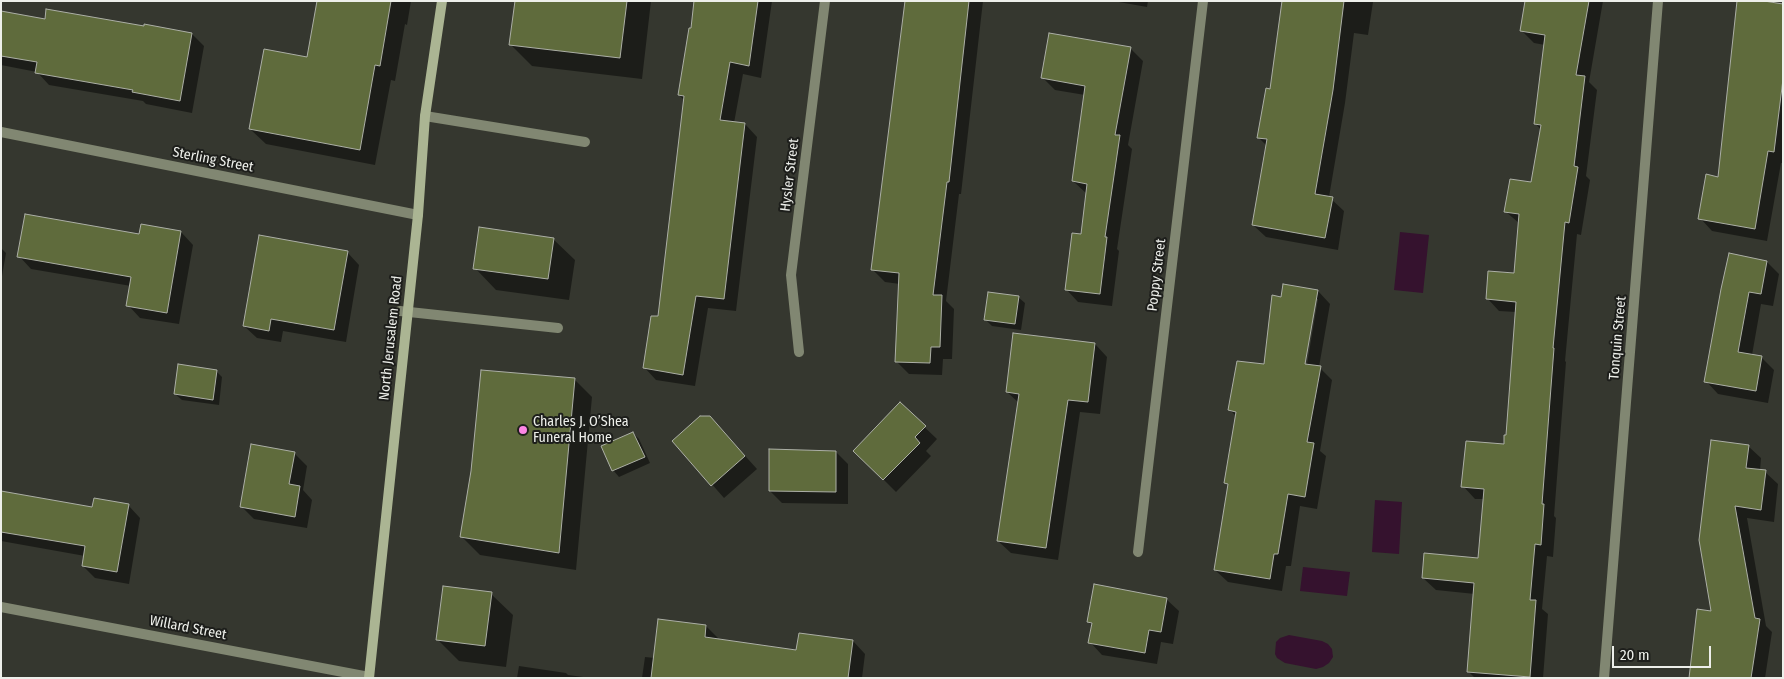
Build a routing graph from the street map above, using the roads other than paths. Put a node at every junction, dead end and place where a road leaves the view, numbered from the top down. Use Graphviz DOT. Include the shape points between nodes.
graph roads {
  1 [pos="442,1"];
  2 [pos="825,1"];
  3 [pos="1203,1"];
  4 [pos="1658,1"];
  5 [pos="425,116"];
  6 [pos="1,132"];
  7 [pos="585,142"];
  8 [pos="418,215"];
  9 [pos="404,312"];
  10 [pos="558,328"];
  11 [pos="799,352"];
  12 [pos="1138,552"];
  13 [pos="1,607"];
  14 [pos="368,677"];
  15 [pos="1604,678"];
  1 -- 5 [label="main road, North Jerusalem Road"];
  2 -- 11 [label="street, Hysler Street" via="791,275"];
  3 -- 12 [label="street, Poppy Street"];
  4 -- 15 [label="street, Tonquin Street"];
  5 -- 7 [label="street"];
  5 -- 8 [label="main road, North Jerusalem Road"];
  6 -- 8 [label="street, Sterling Street"];
  8 -- 9 [label="main road, North Jerusalem Road"];
  9 -- 10 [label="street"];
  9 -- 14 [label="main road, North Jerusalem Road"];
  13 -- 14 [label="street, Willard Street"];
}
